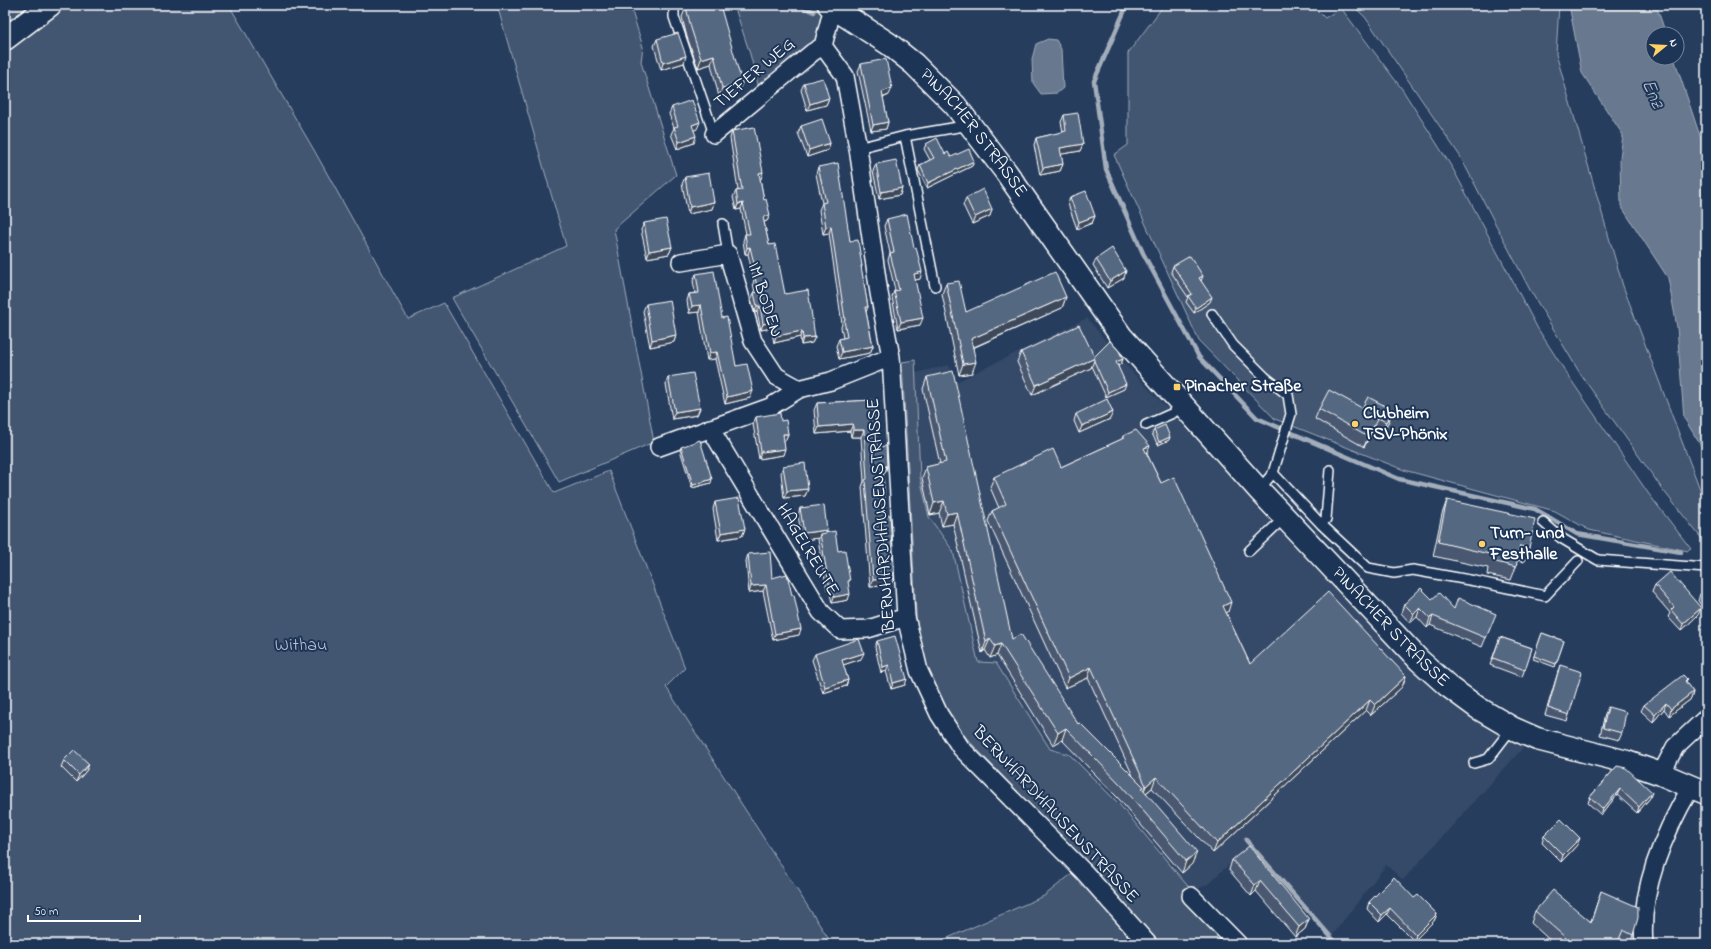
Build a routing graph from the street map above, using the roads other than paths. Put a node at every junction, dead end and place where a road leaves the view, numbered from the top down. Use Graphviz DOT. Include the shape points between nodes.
graph roads {
  1 [pos="50,5"];
  2 [pos="674,5"];
  3 [pos="831,6"];
  4 [pos="5,40"];
  5 [pos="823,46"];
  6 [pos="971,125"];
  7 [pos="714,134"];
  8 [pos="905,136"];
  9 [pos="858,148"];
  10 [pos="723,224"];
  11 [pos="728,254"];
  12 [pos="681,262"];
  13 [pos="935,286"];
  14 [pos="1212,314"];
  15 [pos="892,357"];
  16 [pos="799,389"];
  17 [pos="1183,404"];
  18 [pos="1146,425"];
  19 [pos="710,428"];
  20 [pos="659,447"];
  21 [pos="1330,470"];
  22 [pos="1273,473"];
  23 [pos="1259,490"];
  24 [pos="1285,517"];
  25 [pos="1543,522"];
  26 [pos="1321,524"];
  27 [pos="1249,551"];
  28 [pos="1578,561"];
  29 [pos="1706,568"];
  30 [pos="906,617"];
  31 [pos="1706,718"];
  32 [pos="1512,728"];
  33 [pos="1474,762"];
  34 [pos="1661,774"];
  35 [pos="1698,790"];
  36 [pos="1191,896"];
  37 [pos="1148,944"];
  38 [pos="1238,944"];
  39 [pos="1644,944"];
  1 -- 4 [label="street"];
  2 -- 7 [label="lane" via="674,17"];
  3 -- 5 [label="street"];
  3 -- 6 [label="street, PINACHER STRASSE" via="889,44 914,64 936,84"];
  5 -- 7 [label="street, TIEFER WEG"];
  5 -- 9 [label="street, BERNHARDHAUSENSTRASSE" via="845,76"];
  6 -- 8 [label="lane"];
  6 -- 17 [label="street, PINACHER STRASSE" via="1121,336"];
  8 -- 9 [label="lane"];
  8 -- 13 [label="lane"];
  9 -- 15 [label="street, BERNHARDHAUSENSTRASSE" via="879,294"];
  10 -- 11 [label="lane, IM BODEN"];
  11 -- 12 [label="street, IM BODEN"];
  11 -- 16 [label="street, IM BODEN" via="753,341 776,376"];
  14 -- 22 [label="lane" via="1247,366 1288,395 1291,414"];
  15 -- 16 [label="street" via="831,381"];
  15 -- 30 [label="street, BERNHARDHAUSENSTRASSE"];
  16 -- 19 [label="street" via="770,407"];
  17 -- 18 [label="lane" via="1173,413"];
  17 -- 23 [label="street, PINACHER STRASSE" via="1224,445"];
  19 -- 20 [label="street"];
  19 -- 30 [label="street, HAGELREUTE" via="821,612 840,630 868,629"];
  21 -- 26 [label="lane" via="1326,519"];
  22 -- 23 [label="lane"];
  22 -- 26 [label="lane"];
  23 -- 24 [label="street, PINACHER STRASSE"];
  24 -- 27 [label="lane"];
  24 -- 32 [label="street, PINACHER STRASSE" via="1419,660 1472,704"];
  25 -- 29 [label="lane" via="1562,538 1598,560"];
  26 -- 28 [label="lane" via="1368,568 1394,573 1413,570 1545,596"];
  30 -- 37 [label="street, BERNHARDHAUSENSTRASSE" via="919,671 939,714 961,748 1084,872"];
  31 -- 34 [label="street" via="1674,747"];
  32 -- 33 [label="lane" via="1488,759"];
  32 -- 34 [label="street, PINACHER STRASSE" via="1537,739 1627,762"];
  34 -- 35 [label="street, PINACHER STRASSE"];
  35 -- 39 [label="street" via="1679,808 1655,866 1647,896"];
  36 -- 38 [label="street"];
}
